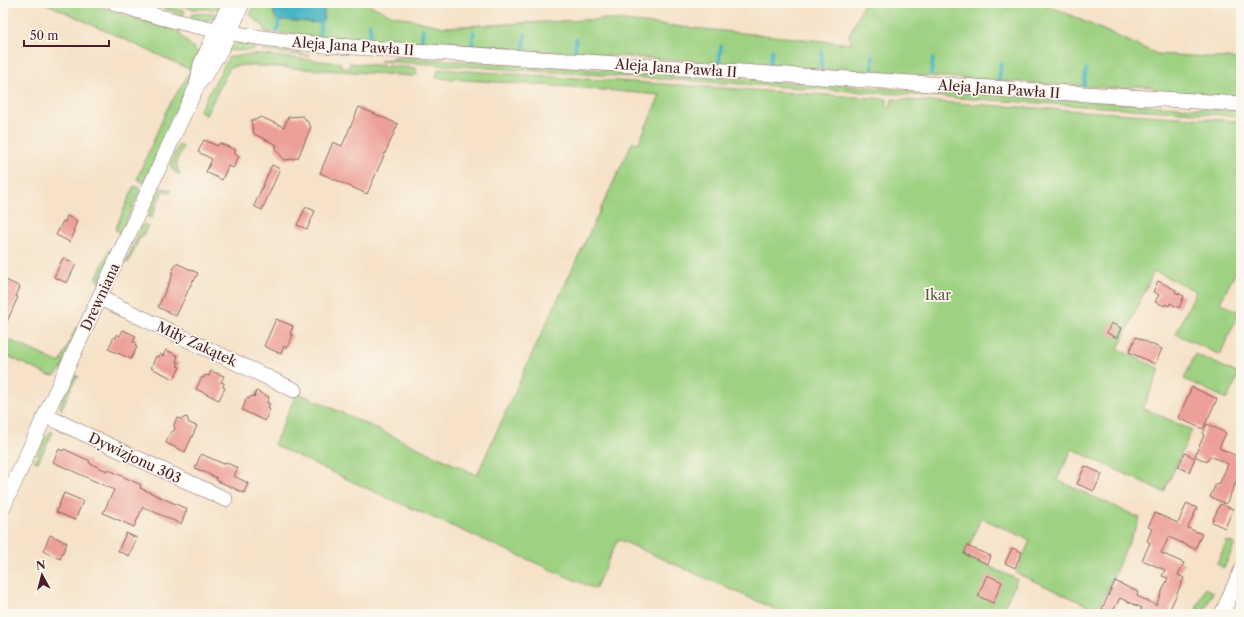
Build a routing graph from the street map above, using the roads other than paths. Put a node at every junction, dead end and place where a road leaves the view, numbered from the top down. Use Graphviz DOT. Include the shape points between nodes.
graph roads {
  1 [pos="115,3"];
  2 [pos="230,3"];
  3 [pos="242,3"];
  4 [pos="222,32"];
  5 [pos="1241,104"];
  6 [pos="100,298"];
  7 [pos="294,390"];
  8 [pos="46,416"];
  9 [pos="225,499"];
  10 [pos="3,507"];
  11 [pos="1241,571"];
  12 [pos="1222,614"];
  1 -- 4 [label="street, Aleja Jana Pawła II" via="168,20"];
  2 -- 4 [label="street, Drewniana"];
  3 -- 4 [label="street, Drewniana"];
  4 -- 5 [label="street, Aleja Jana Pawła II" via="322,46"];
  4 -- 6 [label="street, Drewniana" via="210,69 197,86"];
  6 -- 7 [label="street, Miły Zakątek"];
  6 -- 8 [label="street, Drewniana"];
  8 -- 9 [label="street, Dywizjonu 303"];
  8 -- 10 [label="street, Drewniana"];
  11 -- 12 [label="street"];
}
